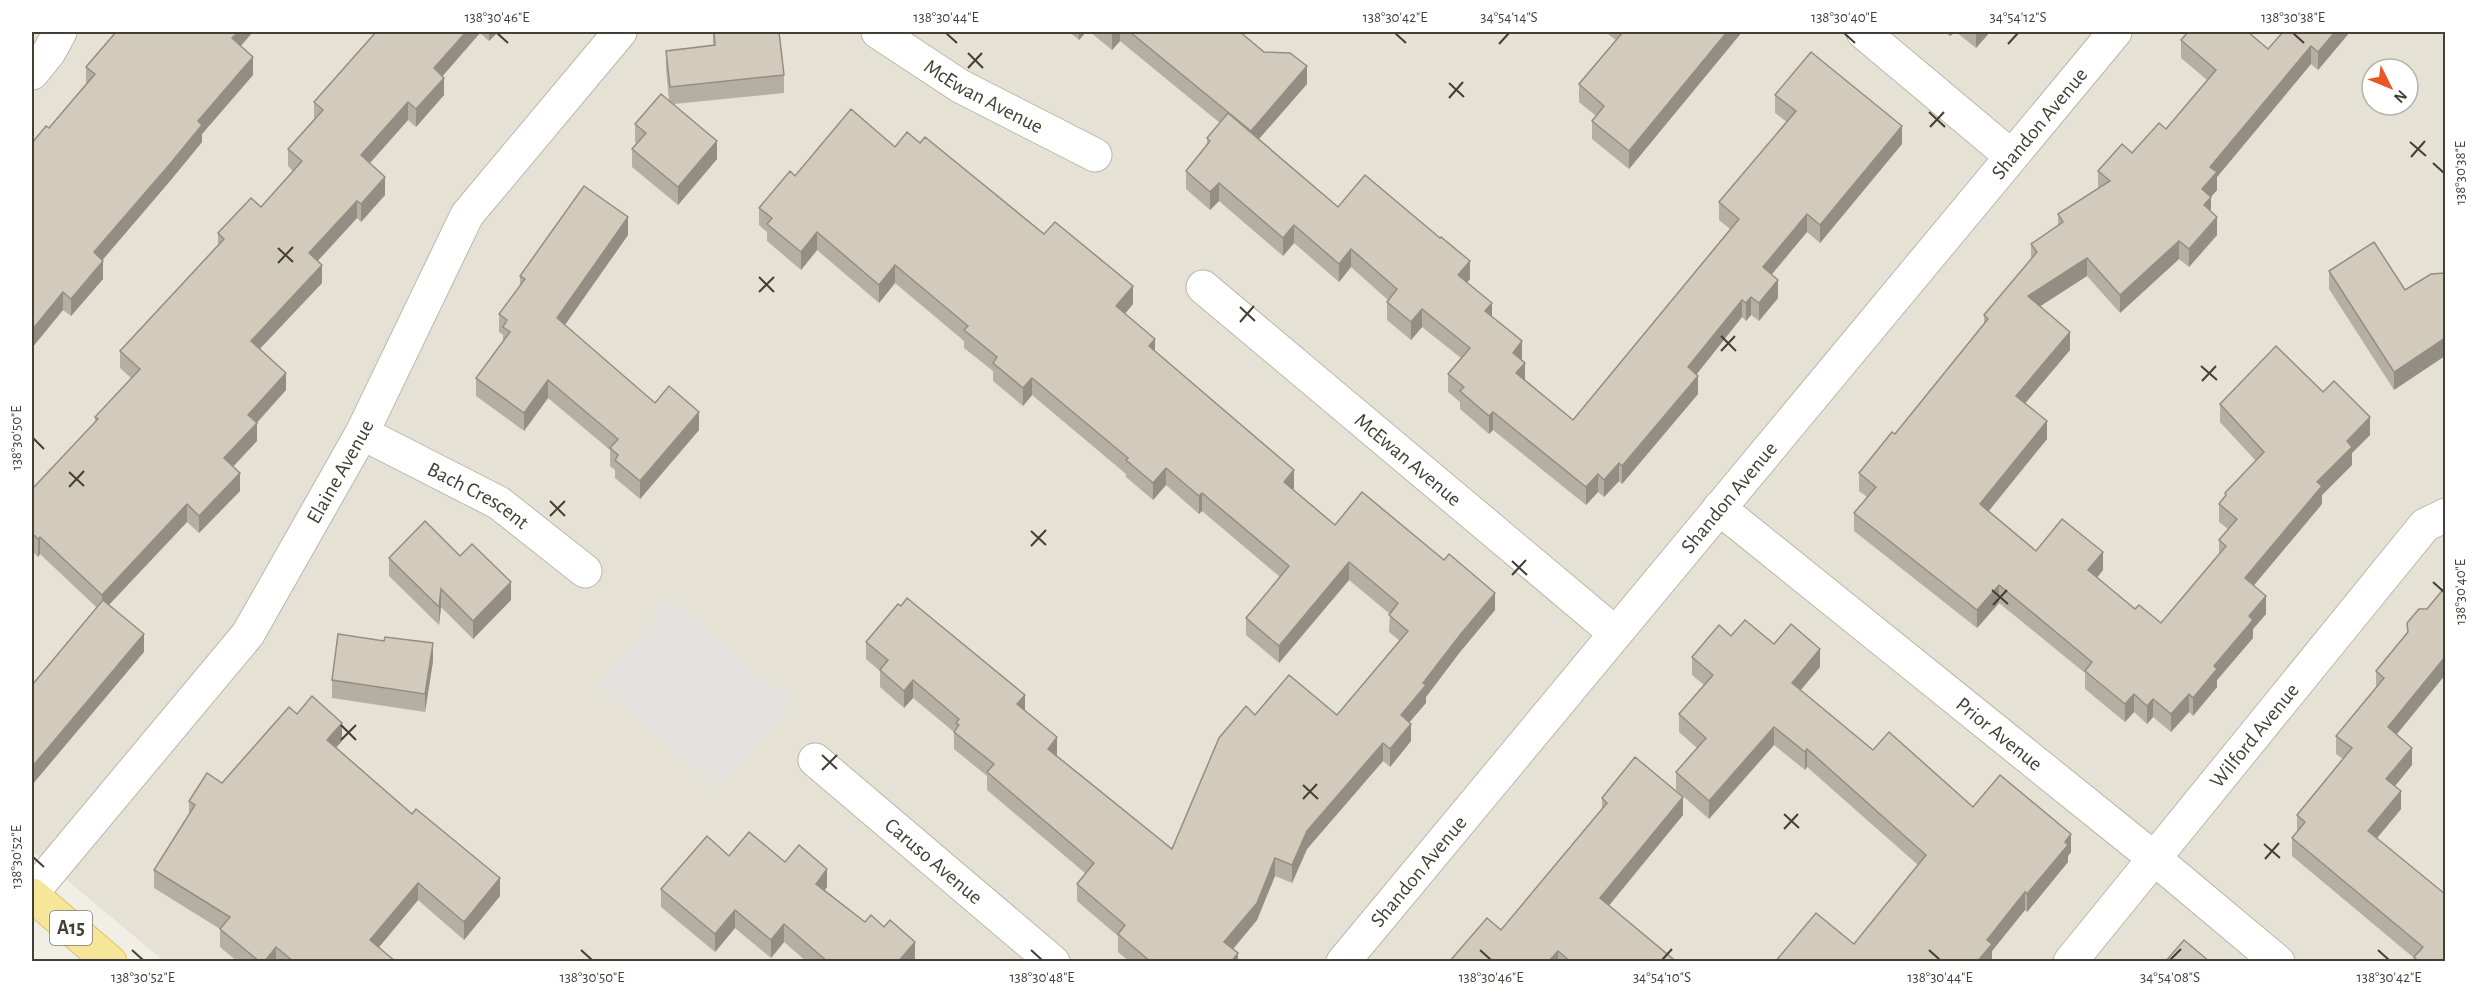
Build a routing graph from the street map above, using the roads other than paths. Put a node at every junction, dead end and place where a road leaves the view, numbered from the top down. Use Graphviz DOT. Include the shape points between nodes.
graph roads {
  1 [pos="60,32"];
  2 [pos="620,32"];
  3 [pos="878,32"];
  4 [pos="1863,32"];
  5 [pos="2115,32"];
  6 [pos="32,73"];
  7 [pos="1095,155"];
  8 [pos="2011,156"];
  9 [pos="1203,286"];
  10 [pos="362,433"];
  11 [pos="1719,508"];
  12 [pos="2445,515"];
  13 [pos="585,571"];
  14 [pos="1615,633"];
  15 [pos="815,760"];
  16 [pos="2155,859"];
  17 [pos="32,894"];
  18 [pos="110,962"];
  19 [pos="1053,962"];
  20 [pos="1343,962"];
  21 [pos="2070,962"];
  22 [pos="2278,962"];
  1 -- 6 [label="street"];
  2 -- 10 [label="street, Elaine Avenue" via="467,215"];
  3 -- 7 [label="street, McEwan Avenue" via="960,87"];
  4 -- 8 [label="street"];
  5 -- 8 [label="street, Shandon Avenue"];
  8 -- 11 [label="street, Shandon Avenue"];
  9 -- 14 [label="street, McEwan Avenue"];
  10 -- 13 [label="street, Bach Crescent" via="500,502"];
  10 -- 17 [label="street, Elaine Avenue" via="248,634"];
  11 -- 14 [label="street, Shandon Avenue"];
  11 -- 16 [label="street, Prior Avenue"];
  12 -- 16 [label="street, Wilford Avenue" via="2425,525"];
  14 -- 20 [label="street, Shandon Avenue"];
  15 -- 19 [label="street, Caruso Avenue"];
  16 -- 21 [label="street, Wilford Avenue"];
  16 -- 22 [label="street, Prior Avenue"];
  17 -- 18 [label="main road, A15"];
}
